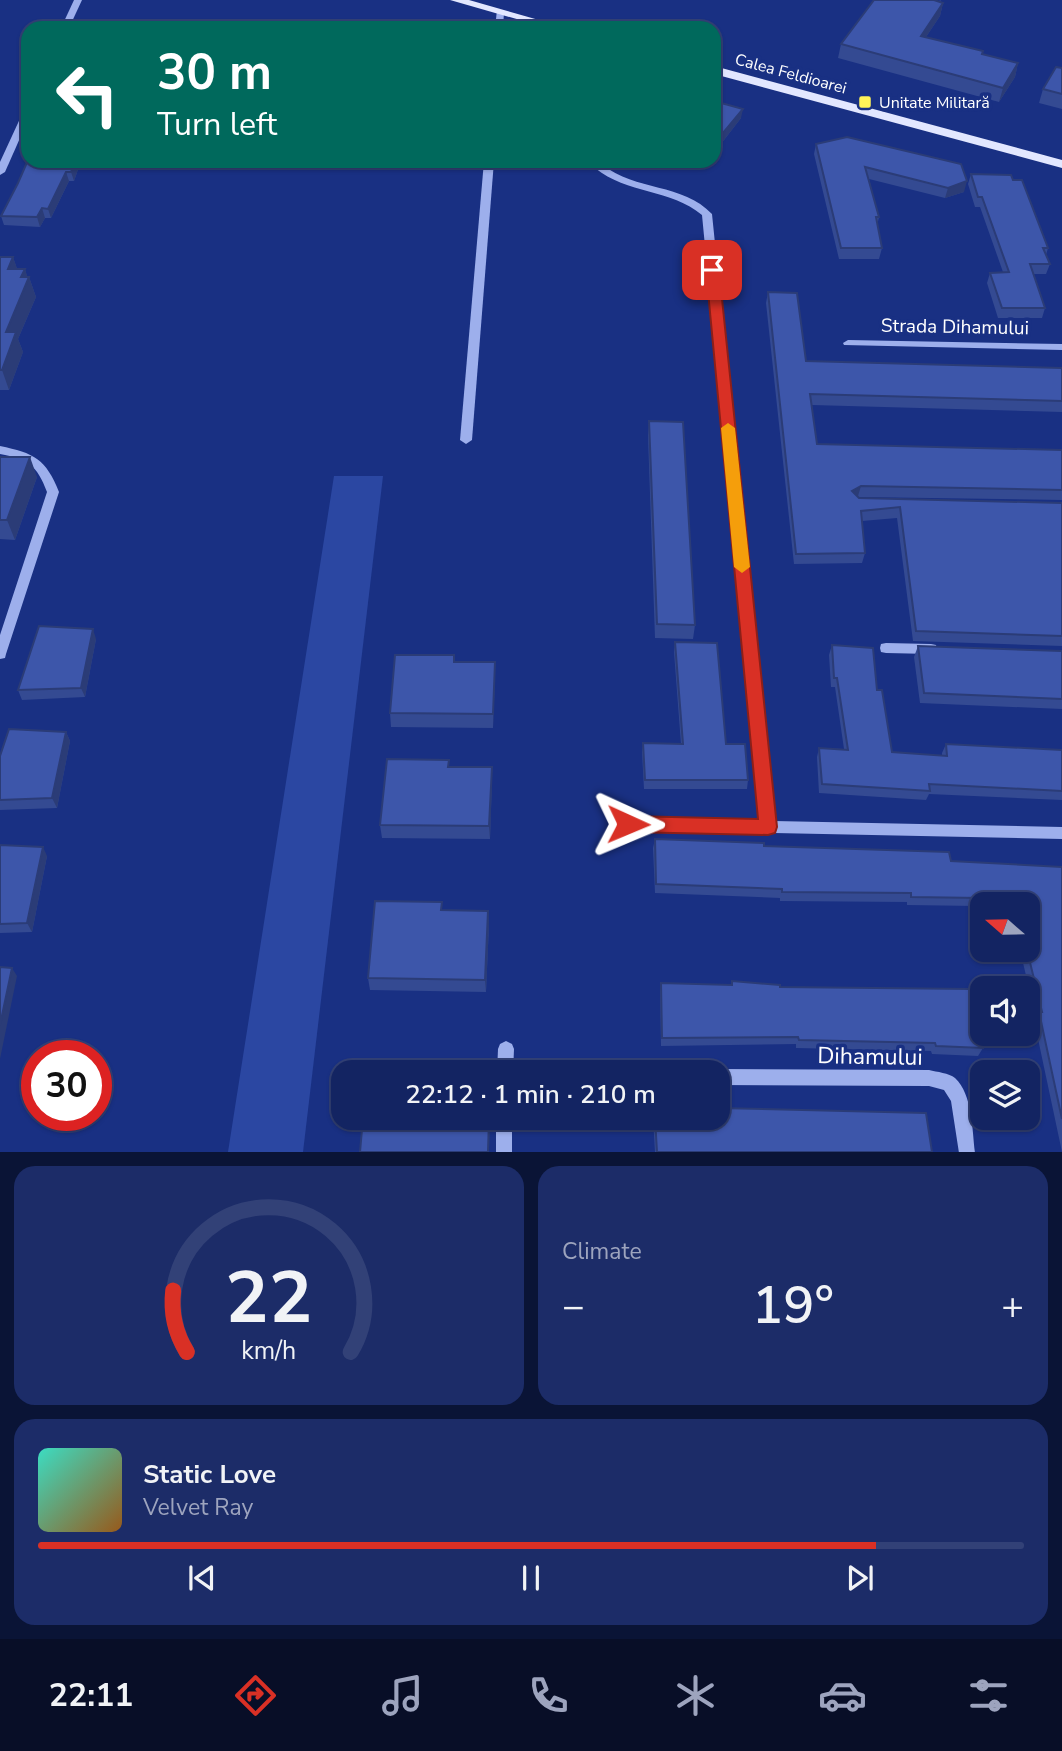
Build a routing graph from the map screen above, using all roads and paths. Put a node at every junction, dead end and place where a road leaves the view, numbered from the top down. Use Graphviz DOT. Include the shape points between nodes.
graph roads {
  1 [pos="78,0"];
  2 [pos="456,0"];
  3 [pos="500,12"];
  4 [pos="68,21"];
  5 [pos="499,21"];
  6 [pos="534,21"];
  7 [pos="721,72"];
  8 [pos="21,126"];
  9 [pos="1062,164"];
  10 [pos="488,168"];
  11 [pos="600,168"];
  12 [pos="0,172"];
  13 [pos="848,343"];
  14 [pos="1062,348"];
  15 [pos="467,440"];
  16 [pos="0,450"];
  17 [pos="886,648"];
  18 [pos="940,650"];
  19 [pos="0,654"];
  20 [pos="628,824"];
  21 [pos="768,827"];
  22 [pos="1062,834"];
  23 [pos="506,1049"];
  24 [pos="506,1060"];
  25 [pos="730,1077"];
  26 [pos="504,1130"];
  27 [pos="504,1152"];
  28 [pos="967,1152"];
  1 -- 4 [label="street"];
  2 -- 3 [label="main road"];
  3 -- 5 [label="street"];
  3 -- 6 [label="main road"];
  7 -- 9 [label="main road, Calea Feldioarei"];
  8 -- 12 [label="street"];
  10 -- 15 [label="street"];
  11 -- 21 [label="street" via="619,181 689,200 706,214"];
  13 -- 14 [label="street, Strada Dihamului"];
  16 -- 19 [label="street" via="44,467 53,492"];
  17 -- 18 [label="street"];
  20 -- 21 [label="street"];
  21 -- 22 [label="street"];
  23 -- 24 [label="street"];
  25 -- 28 [label="street, Dihamului" via="929,1078 949,1083 959,1098"];
  26 -- 27 [label="street"];
}
